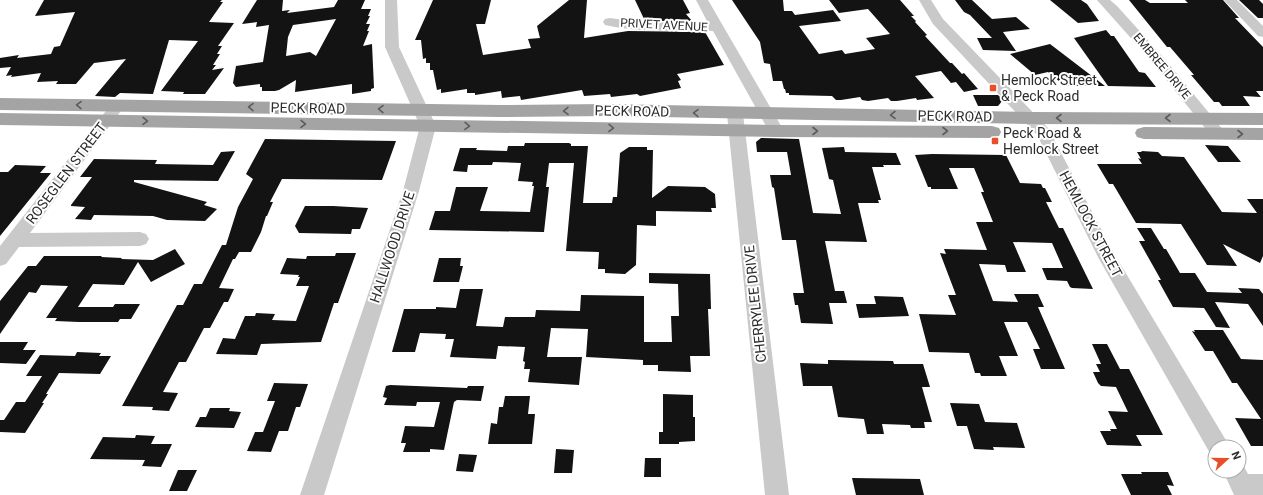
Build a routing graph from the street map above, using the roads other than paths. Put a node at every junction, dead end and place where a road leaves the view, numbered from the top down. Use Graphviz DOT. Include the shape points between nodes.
graph roads {
  1 [pos="391,0"];
  2 [pos="702,0"];
  3 [pos="925,0"];
  4 [pos="1103,0"];
  5 [pos="1230,0"];
  6 [pos="610,22"];
  7 [pos="718,27"];
  8 [pos="1263,33"];
  9 [pos="0,104"];
  10 [pos="118,105"];
  11 [pos="767,114"];
  12 [pos="424,118"];
  13 [pos="1030,118"];
  14 [pos="1204,118"];
  15 [pos="0,119"];
  16 [pos="1263,119"];
  17 [pos="106,121"];
  18 [pos="736,122"];
  19 [pos="776,131"];
  20 [pos="1043,132"];
  21 [pos="1218,134"];
  22 [pos="1263,134"];
  23 [pos="140,239"];
  24 [pos="14,240"];
  25 [pos="0,259"];
  26 [pos="1215,439"];
  27 [pos="312,495"];
  28 [pos="777,495"];
  1 -- 12 [label="street" via="392,47"];
  2 -- 7 [label="street"];
  3 -- 13 [label="street, HEMLOCK STREET" via="938,21"];
  4 -- 14 [label="street, EMBREE DRIVE" via="1158,60"];
  5 -- 8 [label="street"];
  6 -- 7 [label="street, PRIVET AVENUE" via="638,26"];
  7 -- 11 [label="street"];
  10 -- 9 [label="main road, PECK ROAD, one-way"];
  12 -- 10 [label="main road, PECK ROAD, one-way"];
  10 -- 17 [label="street, ROSEGLEN STREET"];
  13 -- 11 [label="main road, PECK ROAD, one-way"];
  11 -- 18 [label="main road, PECK ROAD"];
  11 -- 19 [label="street"];
  17 -- 12 [label="main road, PECK ROAD, one-way"];
  12 -- 18 [label="main road, PECK ROAD"];
  12 -- 27 [label="street, HALLWOOD DRIVE" via="411,191"];
  14 -- 13 [label="main road, PECK ROAD, one-way"];
  13 -- 20 [label="street, HEMLOCK STREET"];
  14 -- 16 [label="main road, PECK ROAD"];
  14 -- 21 [label="street, EMBREE DRIVE"];
  15 -- 17 [label="main road, PECK ROAD"];
  17 -- 24 [label="street, ROSEGLEN STREET"];
  18 -- 19 [label="main road, PECK ROAD"];
  18 -- 28 [label="street, CHERRYLEE DRIVE"];
  19 -- 20 [label="main road, PECK ROAD, one-way"];
  20 -- 21 [label="main road, PECK ROAD"];
  20 -- 26 [label="street, HEMLOCK STREET" via="1105,254"];
  21 -- 22 [label="main road, PECK ROAD, one-way"];
  23 -- 24 [label="street, ROSEGLEN STREET"];
  24 -- 25 [label="street, ROSEGLEN STREET"];
}
